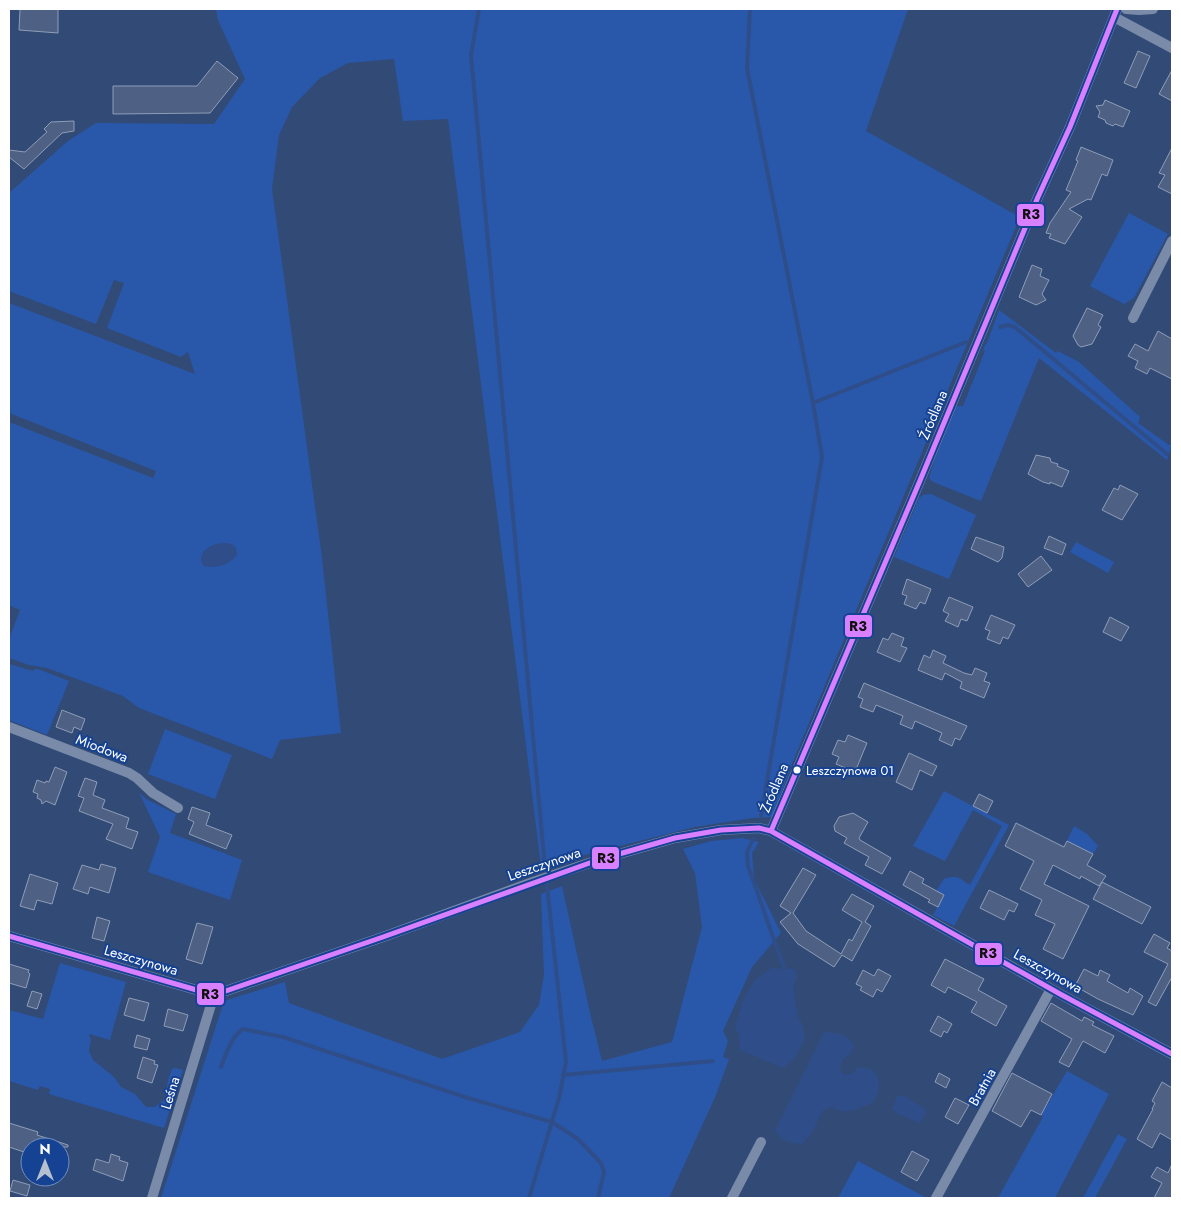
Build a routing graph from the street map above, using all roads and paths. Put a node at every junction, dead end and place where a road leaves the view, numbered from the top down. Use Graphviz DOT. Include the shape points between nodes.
graph roads {
  1 [pos="1126,9"];
  2 [pos="1153,9"];
  3 [pos="1116,13"];
  4 [pos="1172,48"];
  5 [pos="1172,241"];
  6 [pos="1133,318"];
  7 [pos="9,727"];
  8 [pos="178,808"];
  9 [pos="771,831"];
  10 [pos="9,936"];
  11 [pos="1051,989"];
  12 [pos="214,995"];
  13 [pos="1172,1054"];
  14 [pos="760,1142"];
  15 [pos="152,1198"];
  16 [pos="732,1198"];
  17 [pos="936,1198"];
  1 -- 2 [label="street"];
  3 -- 4 [label="street"];
  3 -- 9 [label="street, Źródlana"];
  5 -- 6 [label="street"];
  7 -- 8 [label="street, Miodowa" via="129,773"];
  9 -- 11 [label="street, Leszczynowa"];
  9 -- 12 [label="street, Leszczynowa" via="759,828 721,830 675,838 598,860"];
  10 -- 12 [label="street, Leszczynowa"];
  11 -- 13 [label="street, Leszczynowa"];
  11 -- 17 [label="street, Bratnia"];
  12 -- 15 [label="street, Leśna"];
  14 -- 16 [label="street"];
}
